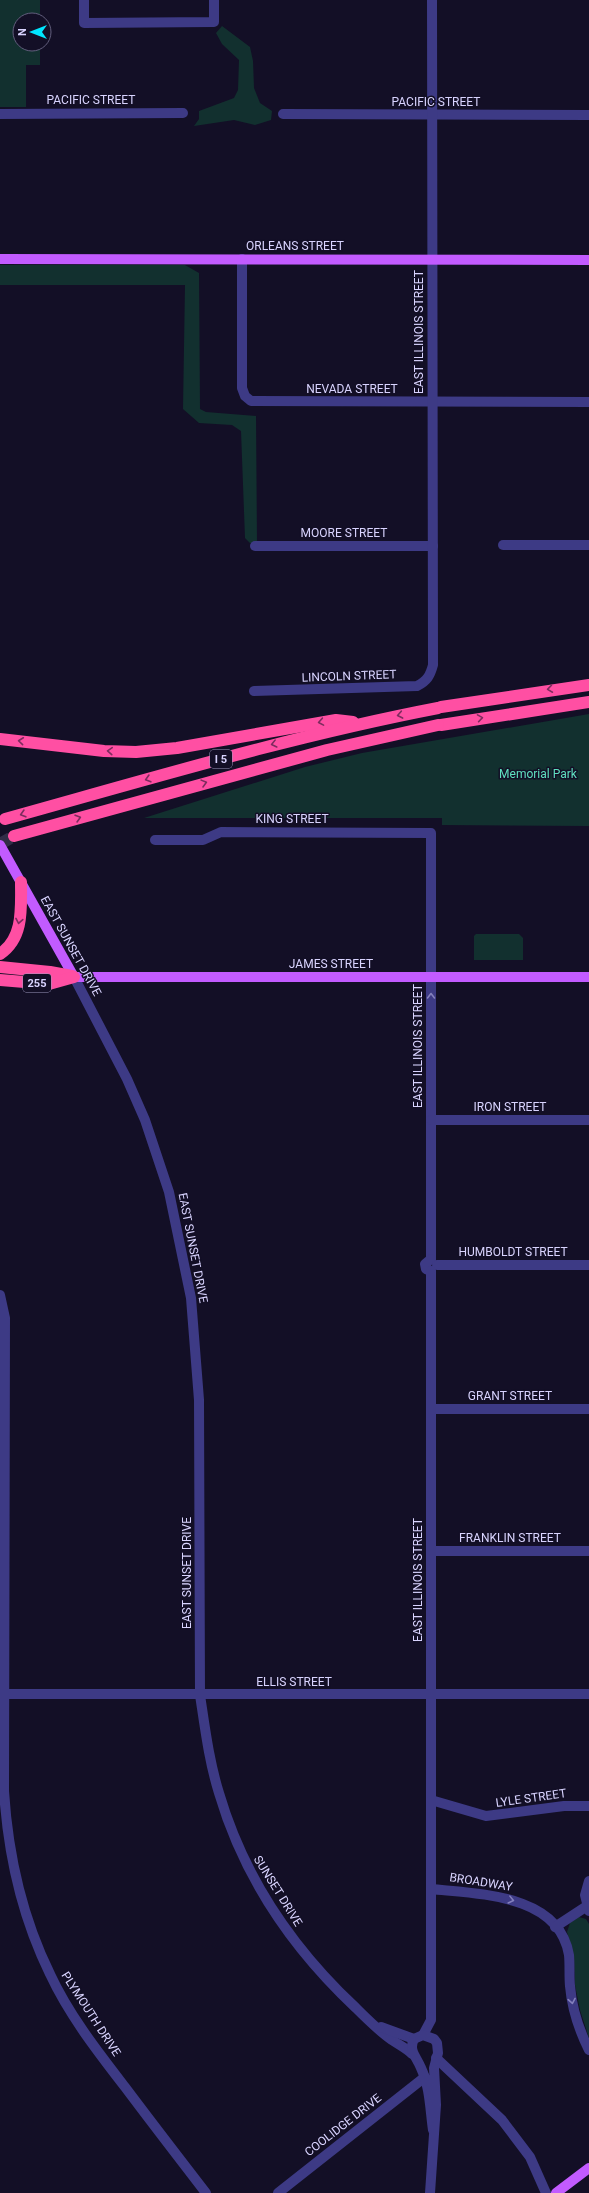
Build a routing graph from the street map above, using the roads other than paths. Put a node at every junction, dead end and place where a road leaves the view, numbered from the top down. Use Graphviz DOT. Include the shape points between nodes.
graph roads {
  1 [pos="84,0"];
  2 [pos="214,0"];
  3 [pos="432,0"];
  4 [pos="183,113"];
  5 [pos="0,114"];
  6 [pos="283,114"];
  7 [pos="432,115"];
  8 [pos="589,115"];
  9 [pos="0,259"];
  10 [pos="242,259"];
  11 [pos="432,259"];
  12 [pos="589,260"];
  13 [pos="432,402"];
  14 [pos="589,402"];
  15 [pos="503,545"];
  16 [pos="589,545"];
  17 [pos="255,546"];
  18 [pos="433,546"];
  19 [pos="433,665"];
  20 [pos="589,685"];
  21 [pos="254,691"];
  22 [pos="589,702"];
  23 [pos="360,723"];
  24 [pos="0,739"];
  25 [pos="5,819"];
  26 [pos="431,833"];
  27 [pos="14,836"];
  28 [pos="155,840"];
  29 [pos="0,845"];
  30 [pos="20,880"];
  31 [pos="0,954"];
  32 [pos="0,967"];
  33 [pos="74,977"];
  34 [pos="431,977"];
  35 [pos="589,977"];
  36 [pos="0,980"];
  37 [pos="431,1120"];
  38 [pos="589,1120"];
  39 [pos="433,1265"];
  40 [pos="589,1265"];
  41 [pos="0,1295"];
  42 [pos="431,1409"];
  43 [pos="589,1409"];
  44 [pos="431,1551"];
  45 [pos="589,1551"];
  46 [pos="2,1694"];
  47 [pos="431,1694"];
  48 [pos="589,1694"];
  49 [pos="200,1695"];
  50 [pos="431,1800"];
  51 [pos="589,1806"];
  52 [pos="589,1881"];
  53 [pos="431,1889"];
  54 [pos="588,1909"];
  55 [pos="555,1927"];
  56 [pos="376,2025"];
  57 [pos="419,2037"];
  58 [pos="589,2050"];
  59 [pos="412,2054"];
  60 [pos="436,2058"];
  61 [pos="424,2078"];
  62 [pos="431,2087"];
  63 [pos="589,2168"];
  64 [pos="206,2193"];
  65 [pos="278,2193"];
  66 [pos="430,2193"];
  67 [pos="546,2193"];
  68 [pos="556,2193"];
  1 -- 2 [label="street" via="84,23 214,22"];
  3 -- 7 [label="street, EAST ILLINOIS STREET"];
  4 -- 5 [label="street, PACIFIC STREET"];
  6 -- 7 [label="street, PACIFIC STREET"];
  7 -- 8 [label="street, PACIFIC STREET"];
  7 -- 11 [label="street, EAST ILLINOIS STREET"];
  9 -- 10 [label="main road, ORLEANS STREET"];
  10 -- 11 [label="main road, ORLEANS STREET"];
  10 -- 13 [label="street, NEVADA STREET" via="242,388 245,396 256,402"];
  11 -- 12 [label="main road, ORLEANS STREET"];
  11 -- 13 [label="street, EAST ILLINOIS STREET"];
  13 -- 14 [label="street, NEVADA STREET"];
  13 -- 18 [label="street, EAST ILLINOIS STREET"];
  15 -- 16 [label="street"];
  17 -- 18 [label="street, MOORE STREET"];
  18 -- 19 [label="street, EAST ILLINOIS STREET"];
  19 -- 21 [label="street, LINCOLN STREET" via="426,681 417,686"];
  20 -- 23 [label="highway, I 5, one-way" via="440,707"];
  27 -- 22 [label="highway, I 5, one-way" via="327,750 440,725"];
  23 -- 24 [label="highway, one-way" via="336,720 177,748 136,752 104,751"];
  23 -- 25 [label="highway, I 5, one-way"];
  26 -- 28 [label="street, KING STREET" via="221,832 203,840"];
  26 -- 34 [label="street, EAST ILLINOIS STREET"];
  29 -- 30 [label="main road, EAST SUNSET DRIVE"];
  30 -- 31 [label="highway, one-way" via="21,908 18,929 9,946"];
  30 -- 33 [label="main road, EAST SUNSET DRIVE"];
  32 -- 33 [label="highway"];
  33 -- 34 [label="main road, JAMES STREET"];
  33 -- 36 [label="highway, 255" via="49,984"];
  33 -- 49 [label="street, EAST SUNSET DRIVE" via="128,1079 145,1120 168,1192 190,1291 199,1400"];
  34 -- 35 [label="main road, JAMES STREET"];
  37 -- 34 [label="street, EAST ILLINOIS STREET, one-way"];
  37 -- 38 [label="street, IRON STREET"];
  37 -- 39 [label="street, EAST ILLINOIS STREET"];
  39 -- 40 [label="street, HUMBOLDT STREET"];
  39 -- 42 [label="street, EAST ILLINOIS STREET"];
  41 -- 46 [label="street, PLYMOUTH DRIVE" via="6,1318"];
  42 -- 43 [label="street, GRANT STREET"];
  42 -- 44 [label="street, EAST ILLINOIS STREET"];
  44 -- 45 [label="street, FRANKLIN STREET"];
  44 -- 47 [label="street, EAST ILLINOIS STREET"];
  46 -- 49 [label="street, ELLIS STREET"];
  46 -- 64 [label="street, PLYMOUTH DRIVE" via="6,1822 16,1877 31,1931 54,1983 94,2046"];
  47 -- 48 [label="street, ELLIS STREET"];
  47 -- 49 [label="street, ELLIS STREET"];
  47 -- 50 [label="street, EAST ILLINOIS STREET"];
  49 -- 56 [label="street, SUNSET DRIVE" via="218,1792 228,1822 254,1880 306,1957"];
  50 -- 51 [label="street, LYLE STREET" via="486,1816 564,1806"];
  50 -- 53 [label="street, EAST ILLINOIS STREET"];
  52 -- 54 [label="street" via="586,1895"];
  53 -- 55 [label="street, BROADWAY, one-way" via="480,1894 521,1902 543,1914"];
  53 -- 57 [label="street, EAST ILLINOIS STREET" via="431,2020"];
  54 -- 55 [label="street"];
  55 -- 58 [label="street, BROADWAY, one-way" via="568,1950 574,2008"];
  56 -- 57 [label="street, SUNSET DRIVE"];
  56 -- 59 [label="street, SUNSET DRIVE"];
  57 -- 59 [label="street" via="412,2047"];
  57 -- 60 [label="street, SUNSET DRIVE" via="431,2037 437,2043"];
  59 -- 61 [label="street" via="421,2066"];
  60 -- 62 [label="street"];
  60 -- 67 [label="street" via="458,2076 522,2144"];
  61 -- 62 [label="street"];
  61 -- 65 [label="street, COOLIDGE DRIVE"];
  62 -- 66 [label="street" via="436,2105"];
  63 -- 68 [label="main road"];
}
